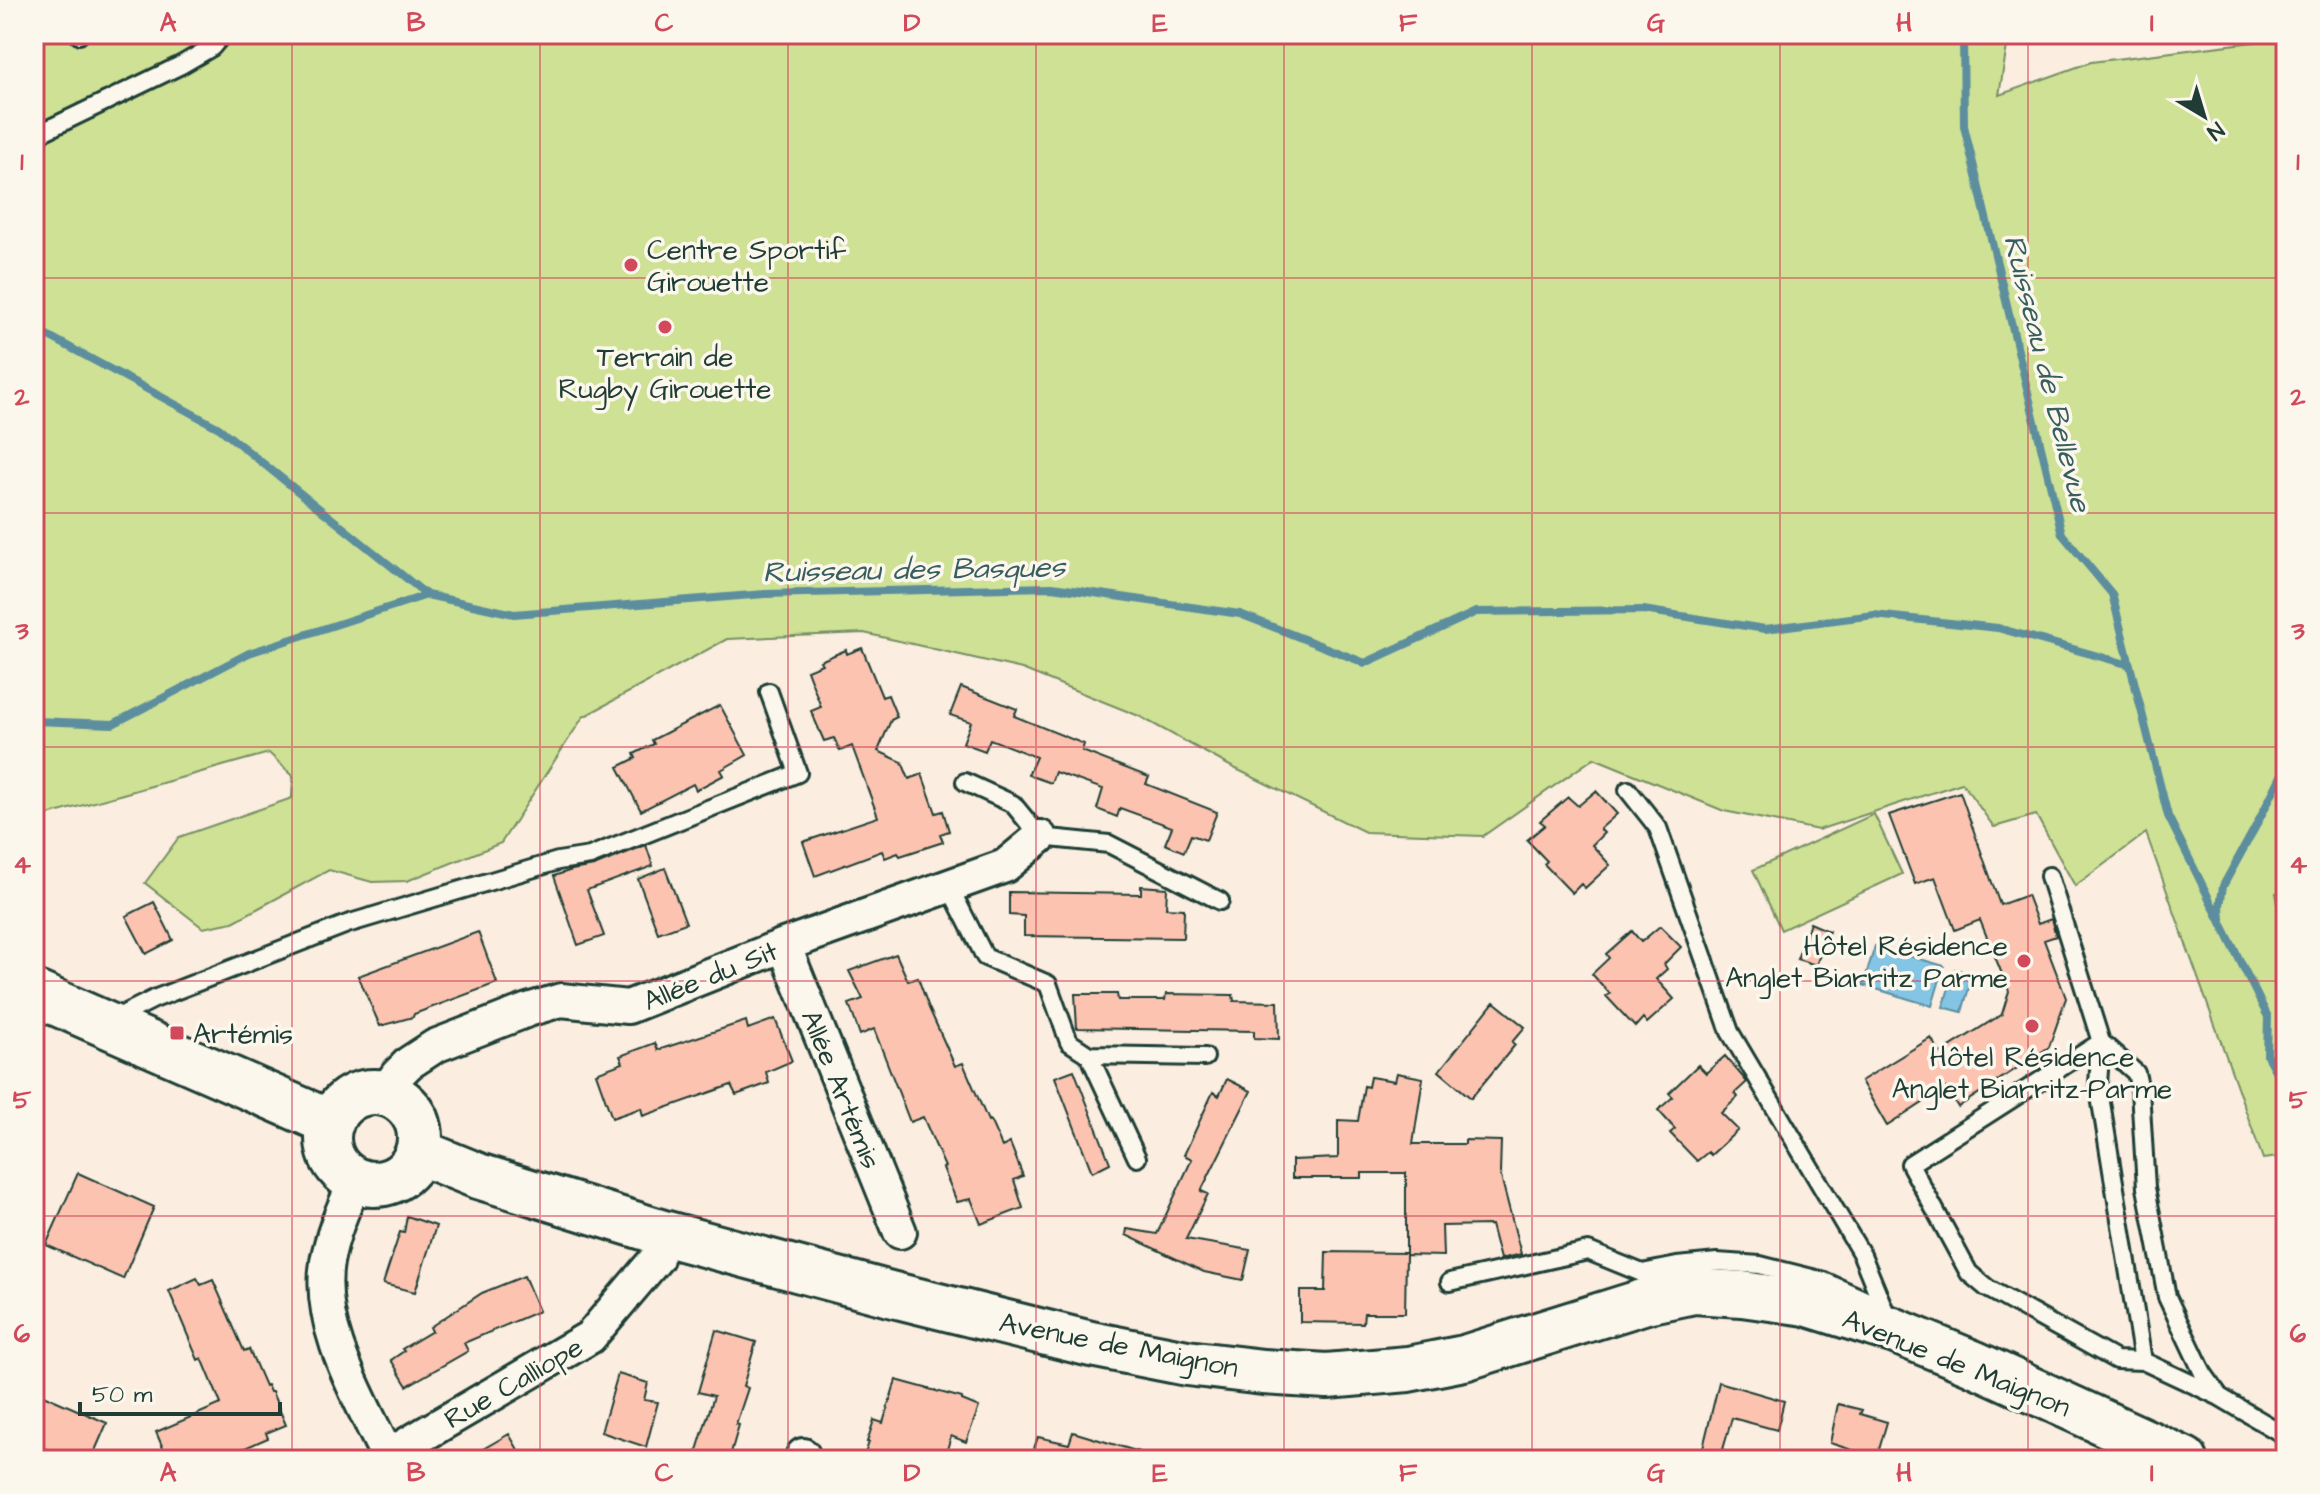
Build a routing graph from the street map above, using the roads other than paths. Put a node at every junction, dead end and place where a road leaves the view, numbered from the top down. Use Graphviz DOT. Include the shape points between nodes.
graph roads {
  1 [pos="223,34"];
  2 [pos="34,136"];
  3 [pos="769,692"];
  4 [pos="965,782"];
  5 [pos="1628,790"];
  6 [pos="1040,837"];
  7 [pos="2049,876"];
  8 [pos="952,885"];
  9 [pos="1220,901"];
  10 [pos="784,945"];
  11 [pos="34,993"];
  12 [pos="114,1029"];
  13 [pos="2101,1042"];
  14 [pos="1089,1055"];
  15 [pos="1205,1057"];
  16 [pos="385,1093"];
  17 [pos="331,1123"];
  18 [pos="419,1152"];
  19 [pos="1137,1158"];
  20 [pos="356,1181"];
  21 [pos="900,1232"];
  22 [pos="657,1258"];
  23 [pos="1450,1282"];
  24 [pos="1644,1287"];
  25 [pos="1893,1330"];
  26 [pos="2143,1361"];
  27 [pos="2220,1397"];
  28 [pos="2286,1436"];
  29 [pos="388,1458"];
  30 [pos="2185,1460"];
  1 -- 2 [label="lane" via="181,65"];
  3 -- 12 [label="lane" via="798,773 590,856 347,924 154,999 126,1013"];
  4 -- 6 [label="lane" via="1013,804"];
  5 -- 25 [label="lane" via="1658,828 1730,1032 1862,1255"];
  6 -- 8 [label="street, Allée du Sit" via="1005,866"];
  6 -- 9 [label="lane" via="1109,844"];
  7 -- 13 [label="lane"];
  8 -- 10 [label="street, Allée du Sit"];
  8 -- 14 [label="lane" via="985,957 1048,984 1069,1042"];
  10 -- 16 [label="street, Allée du Sit" via="628,1007 561,1000 528,1010 435,1046 409,1063"];
  10 -- 21 [label="street, Allée Artémis"];
  11 -- 12 [label="street"];
  12 -- 17 [label="street"];
  13 -- 26 [label="lane" via="2098,1084"];
  13 -- 26 [label="lane" via="1910,1164 1969,1273 2116,1360"];
  13 -- 27 [label="lane" via="2136,1073 2146,1188 2167,1297"];
  14 -- 15 [label="lane"];
  14 -- 19 [label="lane"];
  16 -- 17 [label="street" via="356,1096 343,1104"];
  16 -- 18 [label="street" via="405,1103 418,1121"];
  17 -- 20 [label="street" via="331,1156"];
  18 -- 20 [label="street" via="394,1180 375,1185"];
  18 -- 24 [label="street, Avenue de Maignon" via="478,1176 663,1233 875,1290 1091,1344 1248,1370 1327,1376 1464,1358"];
  20 -- 29 [label="street" via="339,1215 327,1262 327,1315"];
  22 -- 29 [label="street, Rue Calliope" via="590,1337"];
  23 -- 24 [label="lane" via="1588,1251"];
  24 -- 25 [label="street, Avenue de Maignon" via="1806,1303"];
  25 -- 30 [label="street, Avenue de Maignon"];
  26 -- 27 [label="lane"];
  27 -- 28 [label="lane"];
}
